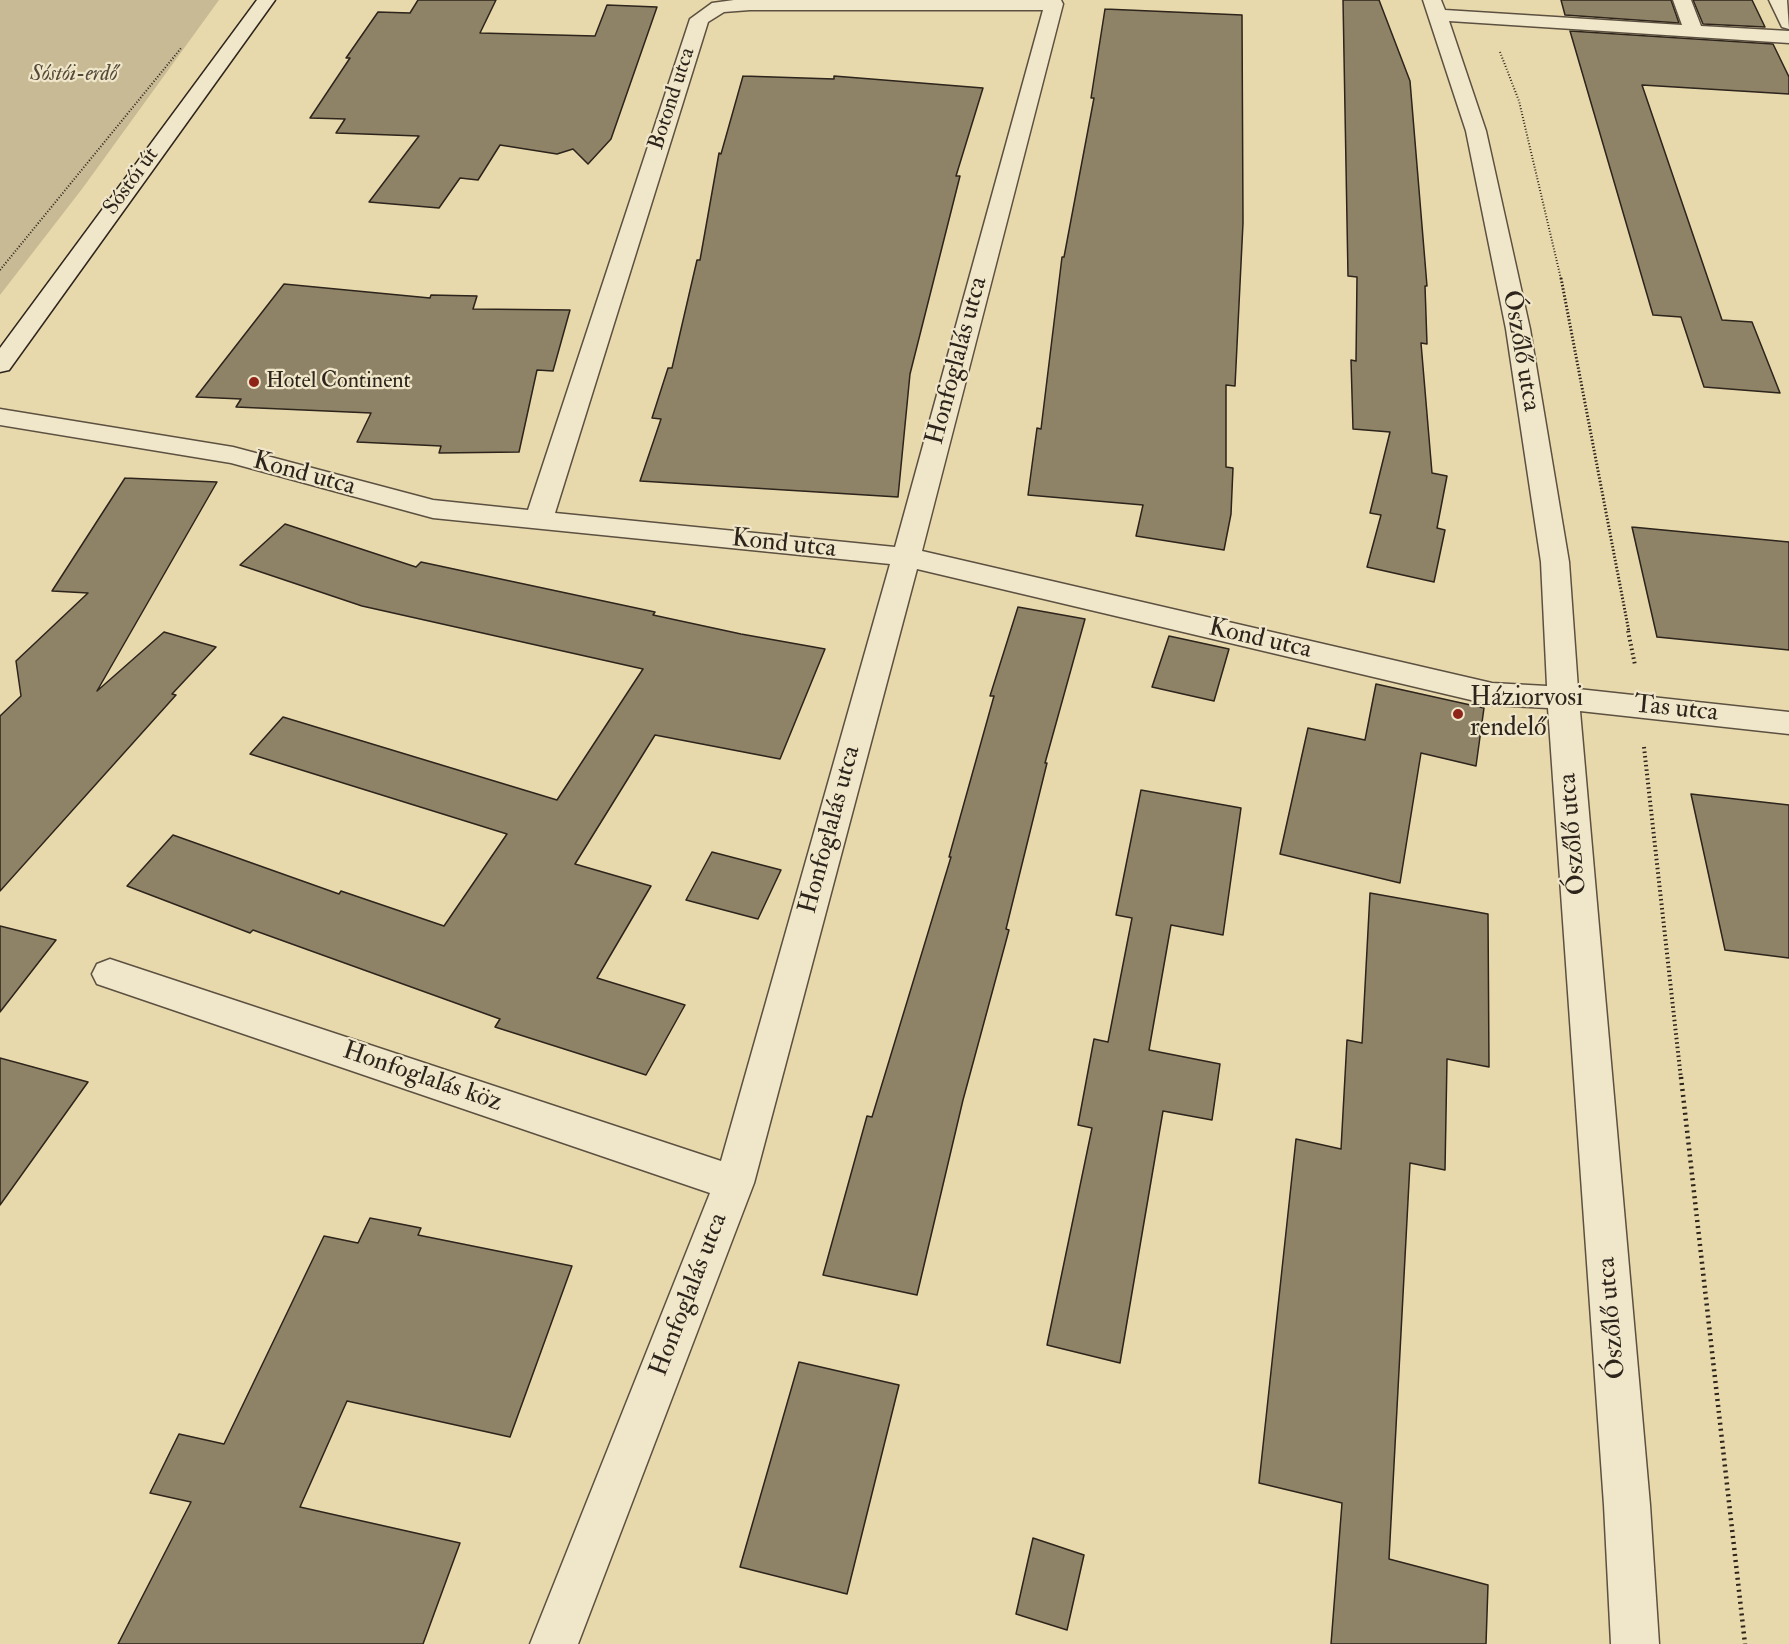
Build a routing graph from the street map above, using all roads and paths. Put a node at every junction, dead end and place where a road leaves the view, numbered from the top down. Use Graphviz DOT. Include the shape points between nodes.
graph roads {
  1 [pos="266,0"];
  2 [pos="1682,0"];
  3 [pos="1778,0"];
  4 [pos="1053,2"];
  5 [pos="1435,8"];
  6 [pos="1789,23"];
  7 [pos="1693,30"];
  8 [pos="1789,37"];
  9 [pos="184,45"];
  10 [pos="1499,48"];
  11 [pos="0,270"];
  12 [pos="0,365"];
  13 [pos="0,417"];
  14 [pos="540,520"];
  15 [pos="906,557"];
  16 [pos="1563,698"];
  17 [pos="1640,706"];
  18 [pos="1789,723"];
  19 [pos="110,974"];
  20 [pos="734,1183"];
  21 [pos="554,1644"];
  22 [pos="1635,1644"];
  23 [pos="1745,1644"];
  1 -- 12 [label="street, Sóstói út"];
  2 -- 7 [label="street"];
  3 -- 6 [label="street"];
  4 -- 14 [label="street, Botond utca" via="750,3 719,7 699,19"];
  4 -- 15 [label="street, Honfoglalás utca"];
  5 -- 7 [label="street"];
  5 -- 16 [label="street, Ószőlő utca" via="1476,131 1518,329 1555,562"];
  7 -- 8 [label="street"];
  9 -- 11 [label="path"];
  10 -- 17 [label="path" via="1519,101 1570,316"];
  13 -- 14 [label="street, Kond utca" via="233,455 433,509"];
  14 -- 15 [label="street, Kond utca"];
  15 -- 16 [label="street, Kond utca" via="1492,694"];
  15 -- 20 [label="street, Honfoglalás utca"];
  16 -- 17 [label="street, Tas utca"];
  16 -- 22 [label="street, Ószőlő utca" via="1628,1505"];
  17 -- 18 [label="street, Tas utca"];
  17 -- 23 [label="path"];
  19 -- 20 [label="street, Honfoglalás köz"];
  20 -- 21 [label="street, Honfoglalás utca"];
}
